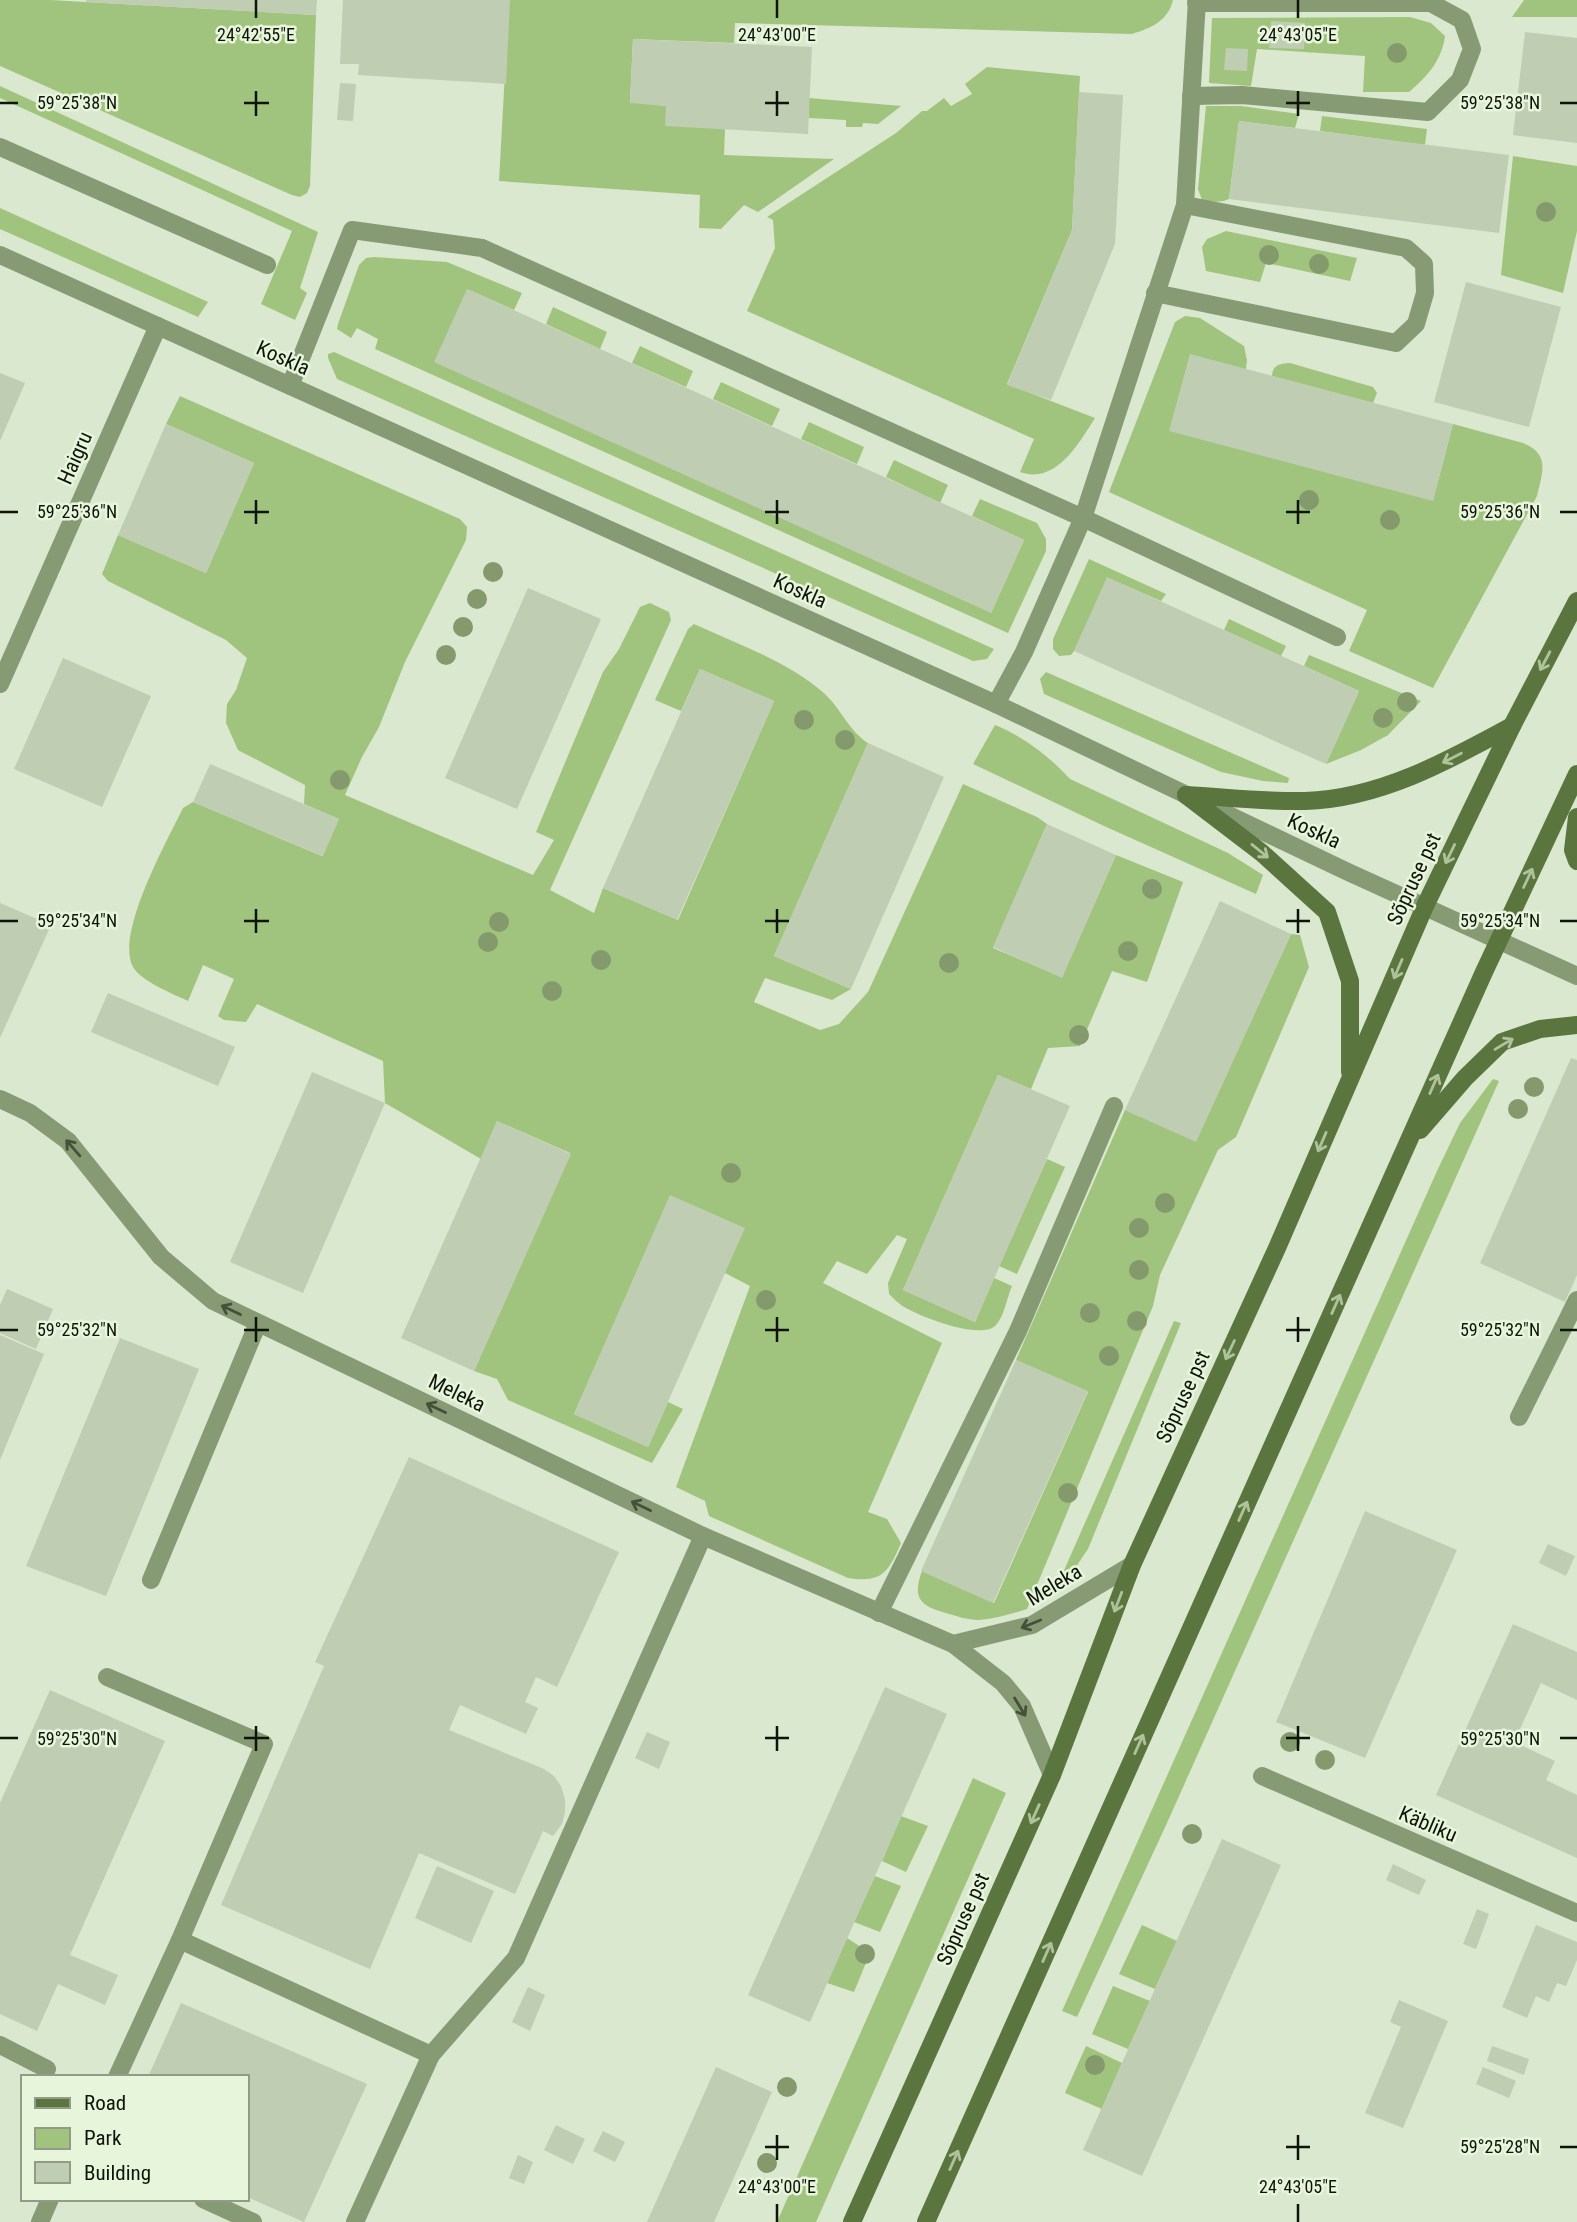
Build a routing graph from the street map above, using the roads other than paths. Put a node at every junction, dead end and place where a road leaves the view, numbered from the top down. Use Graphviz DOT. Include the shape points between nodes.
graph roads {
  1 [pos="1196,2"];
  2 [pos="1191,96"];
  3 [pos="0,147"];
  4 [pos="1185,205"];
  5 [pos="0,255"];
  6 [pos="267,265"];
  7 [pos="1155,293"];
  8 [pos="158,327"];
  9 [pos="290,386"];
  10 [pos="1083,518"];
  11 [pos="1577,601"];
  12 [pos="1336,637"];
  13 [pos="0,684"];
  14 [pos="996,704"];
  15 [pos="1512,726"];
  16 [pos="1577,774"];
  17 [pos="1186,795"];
  18 [pos="1577,817"];
  19 [pos="1577,861"];
  20 [pos="1425,906"];
  21 [pos="1499,939"];
  22 [pos="1577,976"];
  23 [pos="1577,1025"];
  24 [pos="1350,1079"];
  25 [pos="0,1099"];
  26 [pos="1114,1106"];
  27 [pos="1407,1146"];
  28 [pos="1577,1300"];
  29 [pos="258,1323"];
  30 [pos="1519,1417"];
  31 [pos="703,1536"];
  32 [pos="1132,1565"];
  33 [pos="151,1580"];
  34 [pos="879,1613"];
  35 [pos="953,1644"];
  36 [pos="107,1677"];
  37 [pos="1052,1775"];
  38 [pos="1262,1776"];
  39 [pos="1577,1913"];
  40 [pos="180,1940"];
  41 [pos="0,2045"];
  42 [pos="431,2055"];
  43 [pos="47,2069"];
  44 [pos="118,2075"];
  45 [pos="49,2201"];
  46 [pos="206,2201"];
  47 [pos="40,2222"];
  48 [pos="253,2222"];
  49 [pos="355,2222"];
  50 [pos="852,2222"];
  51 [pos="926,2222"];
  1 -- 2 [label="street"];
  1 -- 2 [label="street" via="1431,4 1462,20 1472,49 1460,80 1428,112 1242,95"];
  2 -- 4 [label="street"];
  3 -- 6 [label="street"];
  4 -- 7 [label="street"];
  4 -- 7 [label="street" via="1406,248 1423,264 1425,293 1416,324 1396,343"];
  5 -- 8 [label="street, Koskla"];
  7 -- 10 [label="street"];
  8 -- 9 [label="street, Koskla"];
  8 -- 13 [label="street, Haigru"];
  9 -- 10 [label="street" via="352,230 482,248"];
  9 -- 14 [label="street, Koskla"];
  10 -- 12 [label="street"];
  10 -- 14 [label="street"];
  11 -- 15 [label="main road, Sõpruse pst, one-way"];
  14 -- 17 [label="street, Koskla"];
  15 -- 17 [label="main road, one-way" via="1446,762 1368,792 1306,801"];
  15 -- 20 [label="main road, Sõpruse pst, one-way"];
  21 -- 16 [label="main road, one-way"];
  17 -- 20 [label="street, Koskla"];
  17 -- 24 [label="main road, one-way" via="1262,853 1327,912 1350,981"];
  18 -- 19 [label="main road" via="1573,850"];
  20 -- 21 [label="street, Koskla"];
  20 -- 24 [label="main road, Sõpruse pst, one-way"];
  21 -- 22 [label="street, Koskla"];
  27 -- 21 [label="main road, one-way"];
  27 -- 23 [label="main road, one-way" via="1502,1042 1541,1029"];
  24 -- 32 [label="main road, Sõpruse pst, one-way"];
  29 -- 25 [label="street, Meleka, one-way" via="213,1301 161,1256 68,1141 30,1113"];
  26 -- 34 [label="street" via="1018,1331"];
  51 -- 27 [label="main road, one-way"];
  28 -- 30 [label="street"];
  31 -- 29 [label="street, Meleka, one-way"];
  29 -- 33 [label="street"];
  31 -- 34 [label="street, Meleka"];
  31 -- 42 [label="street" via="516,1958"];
  32 -- 35 [label="street, Meleka, one-way" via="1032,1625"];
  32 -- 37 [label="main road, Sõpruse pst, one-way"];
  34 -- 35 [label="street, Meleka"];
  35 -- 37 [label="street, Meleka, one-way" via="1003,1683 1022,1706"];
  36 -- 40 [label="street" via="264,1744"];
  37 -- 50 [label="main road, Sõpruse pst, one-way"];
  38 -- 39 [label="street, Käbliku"];
  40 -- 42 [label="street"];
  40 -- 44 [label="street"];
  41 -- 43 [label="street"];
  42 -- 49 [label="street"];
  45 -- 47 [label="street"];
  46 -- 48 [label="street"];
}
